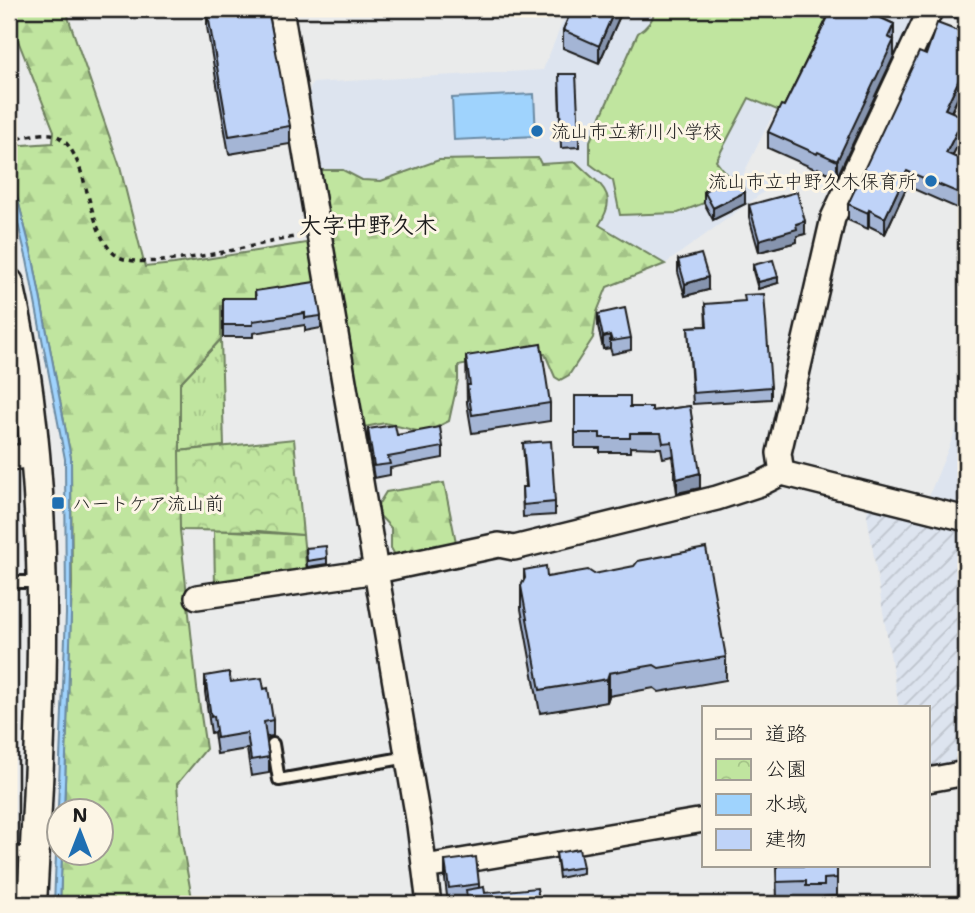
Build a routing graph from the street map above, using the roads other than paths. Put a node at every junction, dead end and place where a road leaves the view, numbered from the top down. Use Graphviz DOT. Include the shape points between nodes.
graph roads {
  1 [pos="281,9"];
  2 [pos="931,9"];
  3 [pos="9,283"];
  4 [pos="22,456"];
  5 [pos="782,473"];
  6 [pos="966,519"];
  7 [pos="377,571"];
  8 [pos="9,582"];
  9 [pos="42,582"];
  10 [pos="197,597"];
  11 [pos="273,744"];
  12 [pos="408,757"];
  13 [pos="966,773"];
  14 [pos="930,780"];
  15 [pos="702,820"];
  16 [pos="22,853"];
  17 [pos="425,867"];
  18 [pos="32,904"];
  19 [pos="429,904"];
  1 -- 7 [label="street"];
  2 -- 5 [label="street" via="833,218 779,453"];
  3 -- 4 [label="street" via="23,352"];
  4 -- 9 [label="street"];
  5 -- 6 [label="street"];
  5 -- 7 [label="street" via="717,498 514,548 499,545"];
  7 -- 10 [label="street"];
  7 -- 12 [label="street"];
  8 -- 9 [label="lane"];
  9 -- 16 [label="street"];
  11 -- 12 [label="lane" via="279,780"];
  12 -- 17 [label="street"];
  13 -- 14 [label="street"];
  15 -- 17 [label="street"];
  16 -- 18 [label="street"];
  17 -- 19 [label="street"];
}
